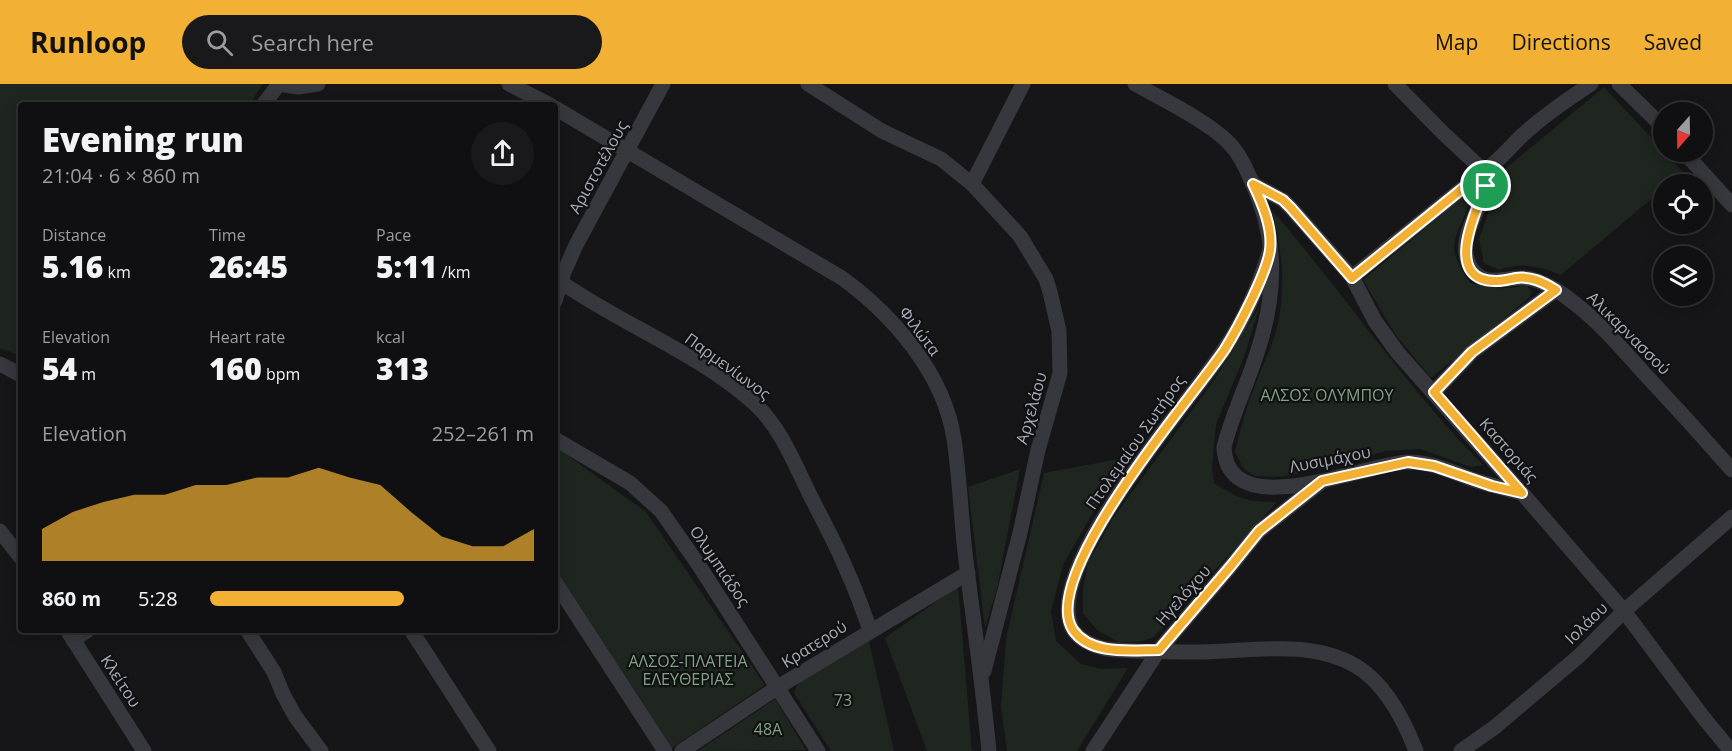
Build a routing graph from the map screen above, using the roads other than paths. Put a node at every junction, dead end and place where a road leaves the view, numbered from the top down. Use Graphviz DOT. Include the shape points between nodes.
graph roads {
  1 [pos="278,84"];
  2 [pos="318,84"];
  3 [pos="509,84"];
  4 [pos="663,84"];
  5 [pos="808,84"];
  6 [pos="1023,84"];
  7 [pos="1135,84"];
  8 [pos="1395,84"];
  9 [pos="1591,84"];
  10 [pos="1619,84"];
  11 [pos="265,102"];
  12 [pos="544,102"];
  13 [pos="558,110"];
  14 [pos="1653,117"];
  15 [pos="628,150"];
  16 [pos="1693,162"];
  17 [pos="1484,171"];
  18 [pos="972,184"];
  19 [pos="1253,184"];
  20 [pos="1732,205"];
  21 [pos="1270,249"];
  22 [pos="1352,278"];
  23 [pos="558,280"];
  24 [pos="1556,290"];
  25 [pos="0,364"];
  26 [pos="18,373"];
  27 [pos="1434,392"];
  28 [pos="558,441"];
  29 [pos="1732,470"];
  30 [pos="1322,481"];
  31 [pos="1522,493"];
  32 [pos="1732,517"];
  33 [pos="0,531"];
  34 [pos="18,554"];
  35 [pos="968,573"];
  36 [pos="558,587"];
  37 [pos="1624,611"];
  38 [pos="870,630"];
  39 [pos="249,633"];
  40 [pos="413,633"];
  41 [pos="70,635"];
  42 [pos="1159,650"];
  43 [pos="982,677"];
  44 [pos="778,687"];
  45 [pos="144,751"];
  46 [pos="321,751"];
  47 [pos="489,751"];
  48 [pos="664,751"];
  49 [pos="682,751"];
  50 [pos="818,751"];
  51 [pos="989,751"];
  52 [pos="1093,751"];
  53 [pos="1416,751"];
  54 [pos="1461,751"];
  55 [pos="1731,751"];
  1 -- 2 [label="street"];
  1 -- 11 [label="street"];
  3 -- 12 [label="street"];
  4 -- 15 [label="street, Αριστοτέλους"];
  5 -- 18 [label="street, Αρχελάου" via="882,131 941,159"];
  6 -- 18 [label="street"];
  7 -- 19 [label="street" via="1227,140"];
  8 -- 17 [label="street"];
  9 -- 17 [label="street" via="1555,107"];
  10 -- 14 [label="street"];
  13 -- 15 [label="street, Φιλώτα"];
  15 -- 23 [label="street, Αριστοτέλους"];
  15 -- 35 [label="street, Φιλώτα" via="842,278 878,306 907,339 933,381 950,422"];
  16 -- 20 [label="street"];
  17 -- 22 [label="street"];
  17 -- 24 [label="street, Αλικαρνασσού" via="1486,186 1466,242 1469,266 1489,280 1535,279"];
  18 -- 43 [label="street, Αρχελάου" via="1010,223 1046,279 1057,317 1061,357 1057,387"];
  19 -- 21 [label="street" via="1268,224"];
  19 -- 22 [label="street, Καστοριάς" via="1283,200"];
  21 -- 30 [label="street, Λυσιμάχου" via="1266,320 1226,438 1226,464 1234,476 1251,484 1278,487"];
  21 -- 42 [label="street, Πτολεμαίου Σωτήρος" via="1257,287 1225,348 1111,506 1071,584 1069,620 1080,637 1106,649"];
  22 -- 27 [label="street, Καστοριάς" via="1384,334"];
  23 -- 38 [label="street, Παρμενίωνος" via="704,367 763,412 792,457 831,535"];
  24 -- 27 [label="street" via="1472,352"];
  24 -- 29 [label="street, Αλικαρνασσού" via="1599,323"];
  25 -- 26 [label="street"];
  27 -- 31 [label="street, Καστοριάς"];
  28 -- 44 [label="street, Ολυμπιάδος" via="630,483 661,511"];
  30 -- 31 [label="street, Λυσιμάχου" via="1408,462"];
  30 -- 42 [label="street, Ηγελόχου" via="1259,531"];
  31 -- 37 [label="street, Καστοριάς"];
  32 -- 37 [label="street, Ιολάου"];
  33 -- 34 [label="street"];
  35 -- 38 [label="street, Κρατερού"];
  35 -- 43 [label="street, Φιλώτα"];
  36 -- 48 [label="street"];
  37 -- 54 [label="street, Ιολάου" via="1495,728"];
  37 -- 55 [label="street, Καστοριάς"];
  38 -- 44 [label="street, Κρατερού"];
  39 -- 46 [label="street" via="292,710"];
  40 -- 47 [label="street"];
  41 -- 45 [label="street, Κλείτου"];
  42 -- 52 [label="street, Ηγελόχου"];
  42 -- 53 [label="street, Πτολεμαίου Σωτήρος" via="1290,648 1345,661 1362,670 1386,695 1402,718"];
  43 -- 51 [label="street, Φιλώτα"];
  44 -- 49 [label="street, Κρατερού"];
  44 -- 50 [label="street, Ολυμπιάδος"];
}
